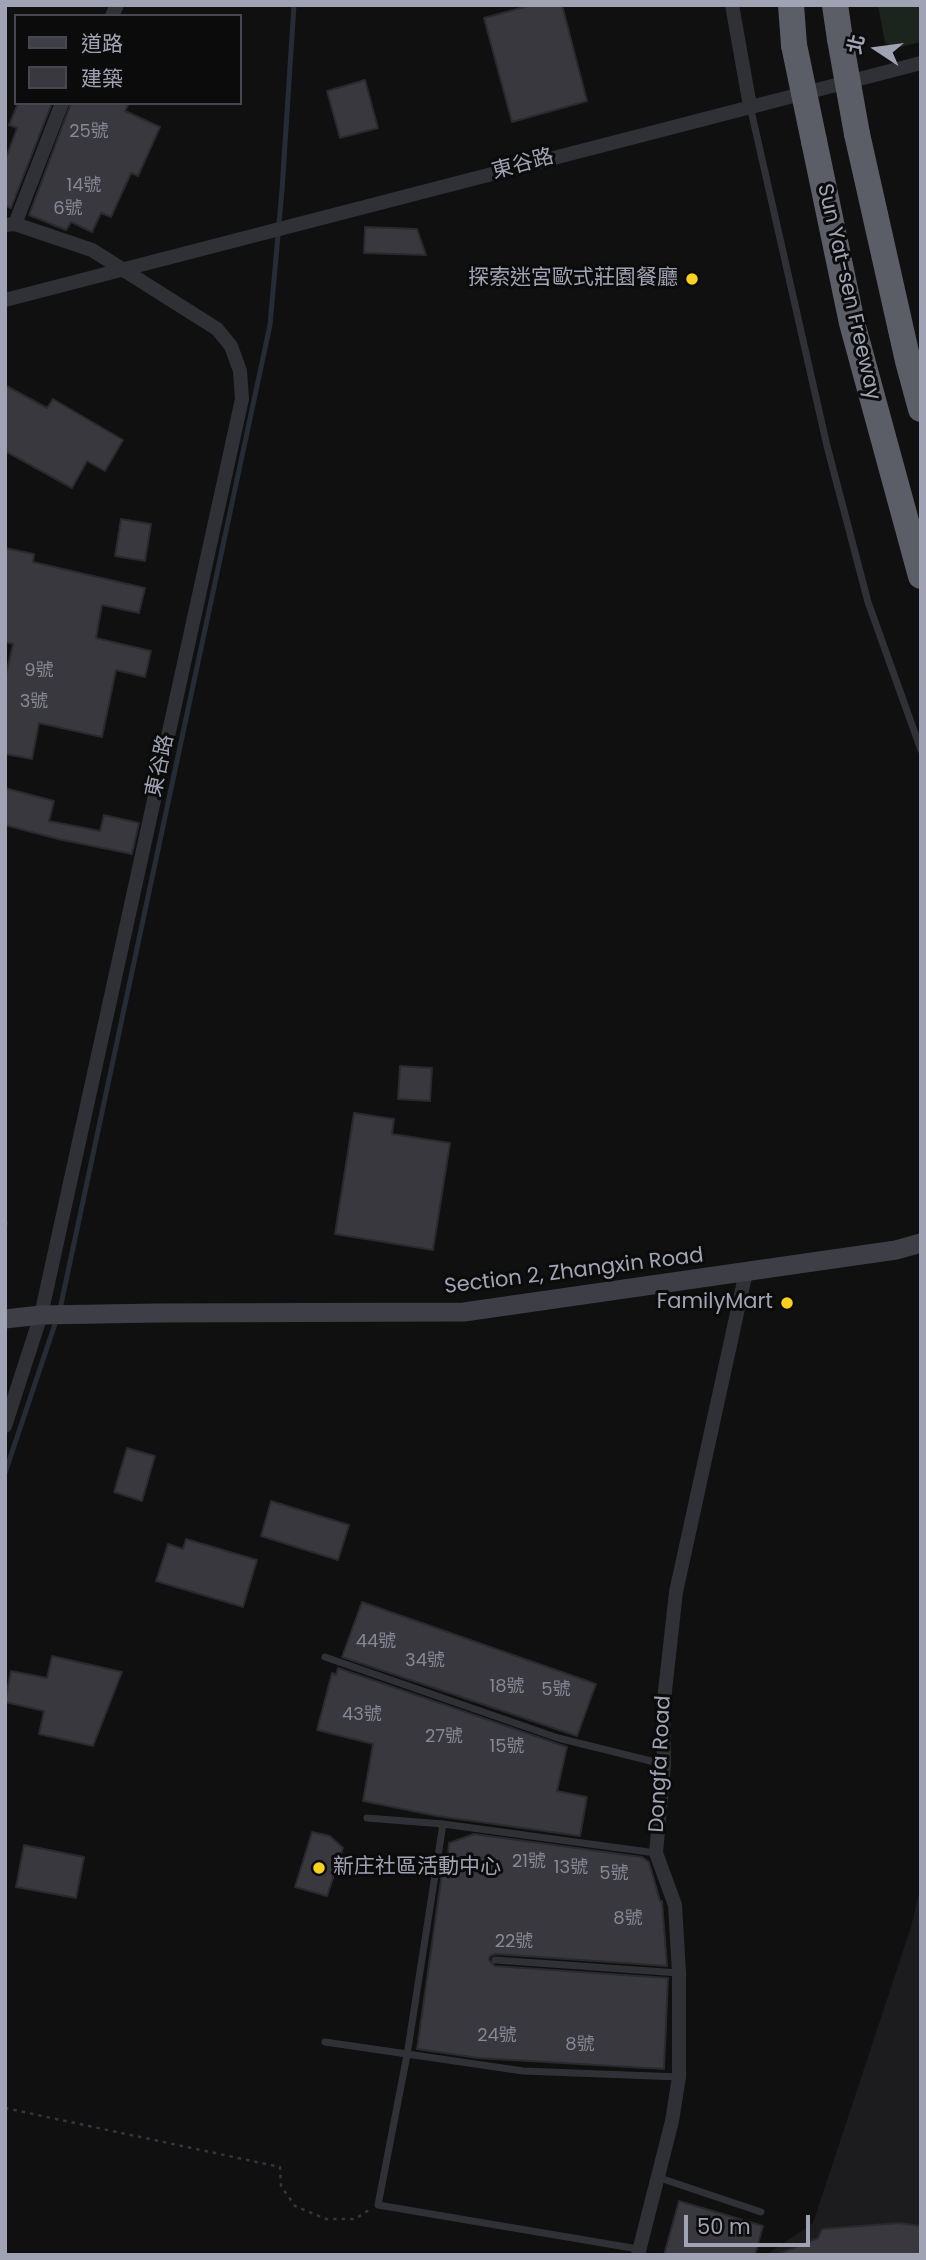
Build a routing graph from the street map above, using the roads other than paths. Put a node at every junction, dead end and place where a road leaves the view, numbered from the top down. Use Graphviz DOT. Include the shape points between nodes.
graph roads {
  1 [pos="732,5"];
  2 [pos="791,5"];
  3 [pos="835,5"];
  4 [pos="921,63"];
  5 [pos="61,105"];
  6 [pos="750,106"];
  7 [pos="10,225"];
  8 [pos="125,269"];
  9 [pos="5,300"];
  10 [pos="921,409"];
  11 [pos="921,576"];
  12 [pos="921,750"];
  13 [pos="921,1244"];
  14 [pos="746,1272"];
  15 [pos="41,1315"];
  16 [pos="5,1319"];
  17 [pos="5,1426"];
  18 [pos="325,1657"];
  19 [pos="664,1764"];
  20 [pos="367,1818"];
  21 [pos="443,1824"];
  22 [pos="656,1853"];
  23 [pos="495,1960"];
  24 [pos="679,1973"];
  25 [pos="325,2042"];
  26 [pos="407,2055"];
  27 [pos="679,2077"];
  28 [pos="657,2178"];
  29 [pos="761,2211"];
  30 [pos="638,2252"];
  1 -- 6 [label="street"];
  2 -- 11 [label="highway, Sun Yat-sen Freeway, bridge" via="794,45 852,323"];
  3 -- 10 [label="highway, Sun Yat-sen Freeway, bridge" via="857,134"];
  4 -- 6 [label="street, 東谷路"];
  5 -- 7 [label="street"];
  6 -- 8 [label="street, 東谷路"];
  6 -- 12 [label="lane" via="864,589"];
  7 -- 8 [label="street, 東谷路" via="93,250"];
  8 -- 9 [label="street, 東谷路"];
  8 -- 15 [label="street, 東谷路" via="217,329 231,346 240,370 242,399"];
  13 -- 14 [label="street, Section 2, Zhangxin Road"];
  14 -- 15 [label="street, Section 2, Zhangxin Road" via="464,1312"];
  14 -- 19 [label="street, Dongfa Road" via="677,1592 663,1709"];
  15 -- 16 [label="street"];
  15 -- 17 [label="street, 東谷路"];
  18 -- 19 [label="lane" via="558,1738"];
  19 -- 22 [label="street, Dongfa Road"];
  20 -- 21 [label="lane"];
  21 -- 22 [label="lane"];
  21 -- 26 [label="lane"];
  22 -- 24 [label="street, Dongfa Road" via="674,1905"];
  23 -- 24 [label="lane"];
  24 -- 27 [label="street, Dongfa Road"];
  25 -- 26 [label="lane"];
  26 -- 27 [label="lane" via="523,2071"];
  26 -- 30 [label="lane" via="378,2205"];
  27 -- 28 [label="street, Dongfa Road"];
  28 -- 29 [label="lane"];
  28 -- 30 [label="street, Dongfa Road"];
}
